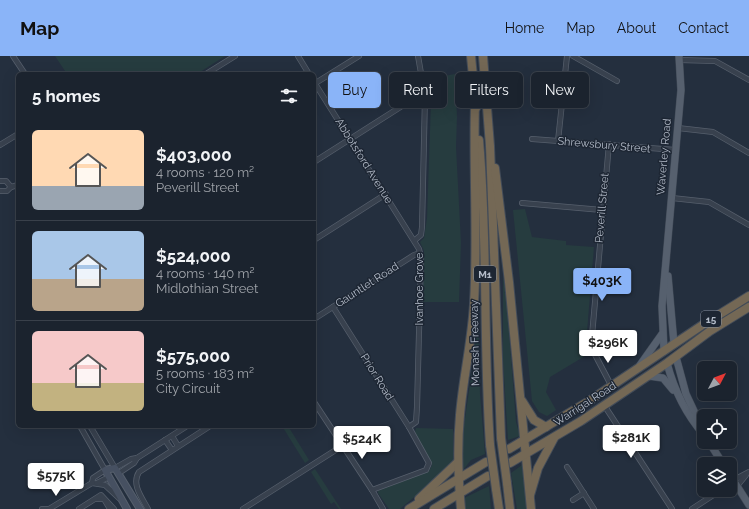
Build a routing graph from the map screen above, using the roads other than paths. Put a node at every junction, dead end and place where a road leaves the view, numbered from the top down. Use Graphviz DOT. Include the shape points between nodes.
graph roads {
  1 [pos="13,56"];
  2 [pos="234,56"];
  3 [pos="298,56"];
  4 [pos="359,56"];
  5 [pos="418,56"];
  6 [pos="471,56"];
  7 [pos="483,56"];
  8 [pos="568,56"];
  9 [pos="573,56"];
  10 [pos="679,58"];
  11 [pos="24,72"];
  12 [pos="209,72"];
  13 [pos="308,72"];
  14 [pos="421,72"];
  15 [pos="472,72"];
  16 [pos="749,80"];
  17 [pos="617,81"];
  18 [pos="316,82"];
  19 [pos="316,86"];
  20 [pos="399,108"];
  21 [pos="425,108"];
  22 [pos="475,108"];
  23 [pos="475,108"];
  24 [pos="678,128"];
  25 [pos="16,135"];
  26 [pos="350,139"];
  27 [pos="532,139"];
  28 [pos="558,140"];
  29 [pos="609,144"];
  30 [pos="0,146"];
  31 [pos="490,146"];
  32 [pos="676,150"];
  33 [pos="749,153"];
  34 [pos="316,161"];
  35 [pos="0,181"];
  36 [pos="16,185"];
  37 [pos="11,186"];
  38 [pos="0,191"];
  39 [pos="386,194"];
  40 [pos="672,198"];
  41 [pos="522,203"];
  42 [pos="602,210"];
  43 [pos="749,225"];
  44 [pos="316,239"];
  45 [pos="415,240"];
  46 [pos="420,253"];
  47 [pos="666,260"];
  48 [pos="749,296"];
  49 [pos="333,307"];
  50 [pos="749,307"];
  51 [pos="316,318"];
  52 [pos="662,332"];
  53 [pos="674,344"];
  54 [pos="664,351"];
  55 [pos="676,357"];
  56 [pos="667,363"];
  57 [pos="632,374"];
  58 [pos="649,376"];
  59 [pos="612,386"];
  60 [pos="520,396"];
  61 [pos="680,400"];
  62 [pos="316,405"];
  63 [pos="604,405"];
  64 [pos="697,417"];
  65 [pos="408,427"];
  66 [pos="546,427"];
  67 [pos="697,427"];
  68 [pos="81,428"];
  69 [pos="91,428"];
  70 [pos="184,428"];
  71 [pos="207,428"];
  72 [pos="538,432"];
  73 [pos="172,436"];
  74 [pos="551,439"];
  75 [pos="165,440"];
  76 [pos="524,440"];
  77 [pos="178,446"];
  78 [pos="342,446"];
  79 [pos="509,449"];
  80 [pos="172,450"];
  81 [pos="525,454"];
  82 [pos="486,462"];
  83 [pos="457,463"];
  84 [pos="510,463"];
  85 [pos="567,467"];
  86 [pos="105,470"];
  87 [pos="117,470"];
  88 [pos="749,472"];
  89 [pos="488,476"];
  90 [pos="109,477"];
  91 [pos="458,479"];
  92 [pos="737,479"];
  93 [pos="95,483"];
  94 [pos="737,489"];
  95 [pos="372,490"];
  96 [pos="460,493"];
  97 [pos="584,493"];
  98 [pos="530,495"];
  99 [pos="710,497"];
  100 [pos="96,499"];
  101 [pos="573,500"];
  102 [pos="123,502"];
  103 [pos="749,505"];
  104 [pos="672,508"];
  105 [pos="42,509"];
  106 [pos="48,509"];
  107 [pos="79,509"];
  108 [pos="110,509"];
  109 [pos="114,509"];
  110 [pos="127,509"];
  111 [pos="140,509"];
  112 [pos="148,509"];
  113 [pos="243,509"];
  114 [pos="383,509"];
  115 [pos="409,509"];
  116 [pos="434,509"];
  117 [pos="461,509"];
  118 [pos="499,509"];
  119 [pos="510,509"];
  120 [pos="531,509"];
  121 [pos="594,509"];
  122 [pos="692,509"];
  1 -- 11 [label="street"];
  2 -- 12 [label="street"];
  3 -- 13 [label="street"];
  4 -- 18 [label="street"];
  5 -- 14 [label="street, Ivanhoe Grove"];
  6 -- 15 [label="highway, Monash Freeway / M1"];
  7 -- 31 [label="highway, Monash Freeway / M1"];
  8 -- 28 [label="street"];
  9 -- 17 [label="street"];
  10 -- 16 [label="street" via="715,61"];
  10 -- 24 [label="main road, Waverley Road" via="681,90"];
  19 -- 26 [label="street, Abbotsford Avenue"];
  20 -- 26 [label="street"];
  21 -- 45 [label="street, Ivanhoe Grove" via="422,227 421,235"];
  22 -- 118 [label="highway, Monash Freeway / M1, bridge" via="484,229 486,379 490,444"];
  23 -- 83 [label="highway" via="476,279 472,337 460,414"];
  24 -- 32 [label="main road, Waverley Road"];
  24 -- 33 [label="street" via="713,132"];
  25 -- 30 [label="street"];
  26 -- 34 [label="street"];
  26 -- 39 [label="street, Abbotsford Avenue"];
  27 -- 28 [label="street, Shrewsbury Street"];
  28 -- 29 [label="street, Shrewsbury Street"];
  29 -- 32 [label="street, Shrewsbury Street"];
  29 -- 42 [label="street, Peverill Street"];
  31 -- 60 [label="highway" via="503,222"];
  31 -- 119 [label="highway, Monash Freeway / M1, bridge" via="501,438"];
  32 -- 40 [label="main road, Waverley Road"];
  35 -- 37 [label="street"];
  36 -- 37 [label="street"];
  37 -- 38 [label="street" via="7,191"];
  39 -- 44 [label="street"];
  39 -- 45 [label="street, Abbotsford Avenue"];
  40 -- 43 [label="street" via="714,204"];
  40 -- 47 [label="main road, Waverley Road"];
  41 -- 42 [label="street"];
  42 -- 59 [label="street, Peverill Street" via="591,346"];
  45 -- 46 [label="street, Ivanhoe Grove"];
  46 -- 49 [label="street, Gauntlet Road"];
  46 -- 65 [label="street, Ivanhoe Grove" via="416,422"];
  47 -- 52 [label="main road, Waverley Road"];
  47 -- 53 [label="main road, Waverley Road"];
  48 -- 53 [label="highway, Warrigal Road / 15"];
  49 -- 51 [label="street, Gauntlet Road"];
  49 -- 65 [label="street, Prior Road"];
  50 -- 55 [label="highway, Warrigal Road / 15" via="710,331"];
  52 -- 54 [label="main road, Waverley Road"];
  52 -- 57 [label="main road" via="659,340"];
  53 -- 54 [label="highway, Warrigal Road / 15"];
  53 -- 55 [label="highway, Waverley Road"];
  54 -- 56 [label="highway, Waverley Road"];
  54 -- 57 [label="highway, Warrigal Road / 15"];
  55 -- 56 [label="highway, Warrigal Road / 15"];
  55 -- 64 [label="main road, Waverley Road" via="686,394"];
  56 -- 58 [label="highway, Warrigal Road / 15"];
  56 -- 61 [label="main road, Waverley Road"];
  57 -- 59 [label="highway, Warrigal Road / 15"];
  58 -- 61 [label="main road" via="663,378"];
  58 -- 63 [label="highway, Warrigal Road / 15"];
  59 -- 66 [label="highway, Warrigal Road / 15"];
  60 -- 66 [label="highway" via="534,420"];
  60 -- 76 [label="highway"];
  61 -- 67 [label="main road, Waverley Road"];
  62 -- 78 [label="street"];
  63 -- 74 [label="highway, Warrigal Road / 15"];
  63 -- 104 [label="street"];
  65 -- 95 [label="street, Prior Road" via="429,463 426,470"];
  66 -- 72 [label="highway, Warrigal Road / 15"];
  68 -- 86 [label="street"];
  69 -- 87 [label="street"];
  70 -- 73 [label="street"];
  71 -- 77 [label="street"];
  72 -- 74 [label="highway" via="542,438"];
  72 -- 76 [label="highway, Warrigal Road / 15"];
  73 -- 75 [label="street"];
  73 -- 77 [label="street"];
  74 -- 81 [label="highway, Warrigal Road / 15"];
  74 -- 98 [label="highway"];
  75 -- 80 [label="street"];
  75 -- 87 [label="street"];
  76 -- 79 [label="highway, Warrigal Road / 15"];
  76 -- 81 [label="highway"];
  77 -- 80 [label="street"];
  78 -- 95 [label="street"];
  78 -- 113 [label="street"];
  80 -- 112 [label="street" via="140,470 135,482"];
  81 -- 84 [label="highway, Warrigal Road / 15"];
  81 -- 98 [label="highway"];
  82 -- 91 [label="highway"];
  83 -- 91 [label="highway"];
  83 -- 115 [label="highway"];
  85 -- 97 [label="street"];
  86 -- 87 [label="street"];
  86 -- 90 [label="street"];
  86 -- 93 [label="street" via="93,478"];
  87 -- 90 [label="street"];
  87 -- 111 [label="street"];
  88 -- 92 [label="street"];
  89 -- 96 [label="highway"];
  90 -- 93 [label="street"];
  90 -- 102 [label="street"];
  91 -- 96 [label="highway"];
  91 -- 115 [label="highway"];
  93 -- 102 [label="street" via="107,486"];
  93 -- 106 [label="street"];
  94 -- 103 [label="main road"];
  95 -- 114 [label="street"];
  96 -- 116 [label="highway"];
  96 -- 117 [label="highway"];
  97 -- 101 [label="street"];
  97 -- 121 [label="street"];
  98 -- 120 [label="highway"];
  99 -- 122 [label="street"];
  100 -- 107 [label="street"];
  100 -- 108 [label="street" via="104,499"];
  100 -- 109 [label="street" via="98,495 103,495"];
  102 -- 110 [label="street"];
  105 -- 106 [label="street"];
}
